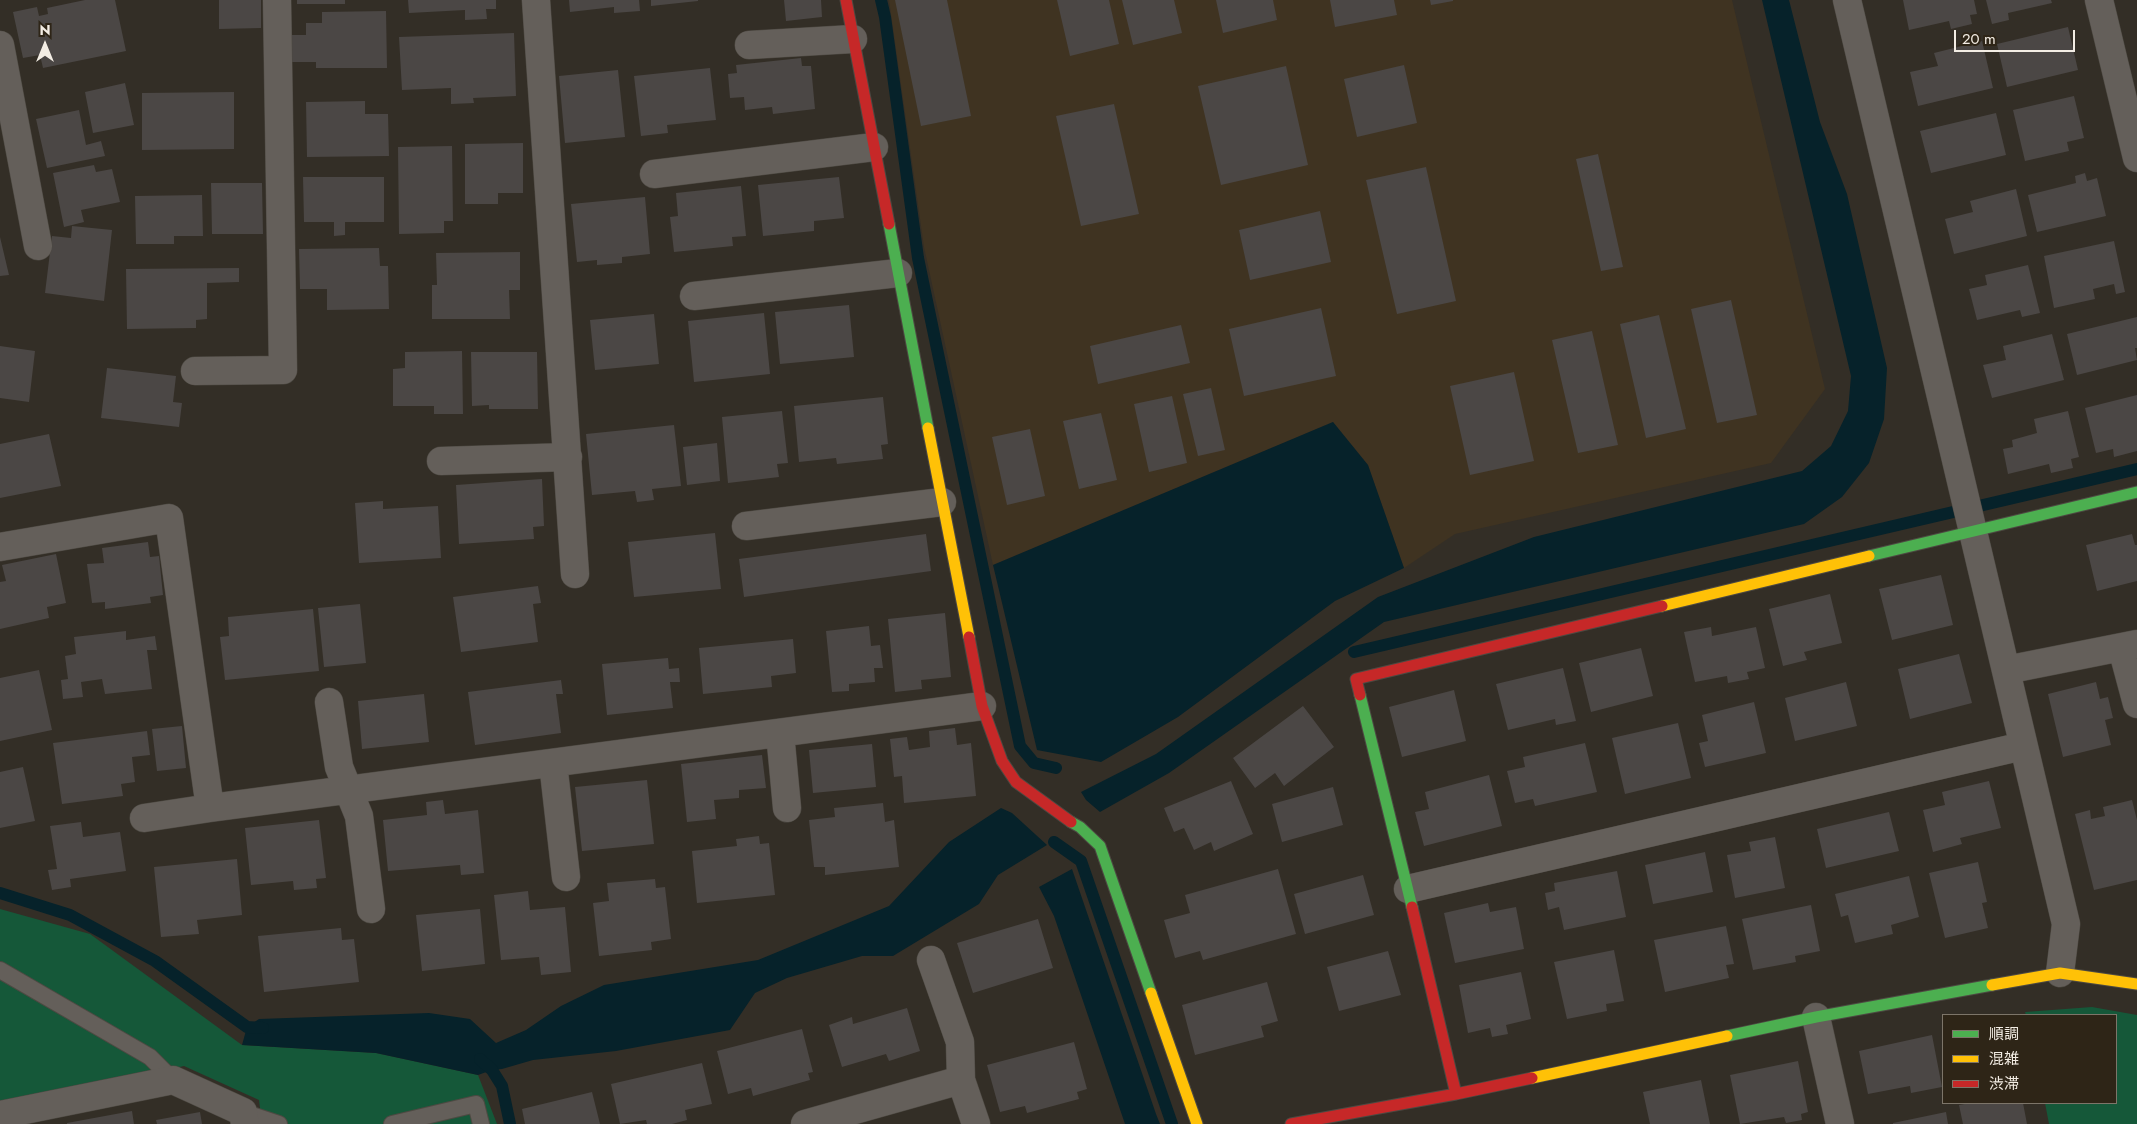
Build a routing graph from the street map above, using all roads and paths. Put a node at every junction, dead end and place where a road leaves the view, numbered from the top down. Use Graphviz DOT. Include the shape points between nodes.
graph roads {
  1 [pos="277,0"];
  2 [pos="536,0"];
  3 [pos="846,0"];
  4 [pos="1846,0"];
  5 [pos="2099,0"];
  6 [pos="853,39"];
  7 [pos="0,45"];
  8 [pos="749,45"];
  9 [pos="874,147"];
  10 [pos="2137,158"];
  11 [pos="654,174"];
  12 [pos="38,246"];
  13 [pos="898,273"];
  14 [pos="694,296"];
  15 [pos="195,371"];
  16 [pos="568,457"];
  17 [pos="442,461"];
  18 [pos="2137,492"];
  19 [pos="942,502"];
  20 [pos="1970,517"];
  21 [pos="746,526"];
  22 [pos="0,547"];
  23 [pos="575,574"];
  24 [pos="2129,646"];
  25 [pos="2006,670"];
  26 [pos="329,702"];
  27 [pos="2137,704"];
  28 [pos="982,706"];
  29 [pos="780,733"];
  30 [pos="2023,746"];
  31 [pos="553,763"];
  32 [pos="348,790"];
  33 [pos="210,808"];
  34 [pos="787,808"];
  35 [pos="144,818"];
  36 [pos="566,877"];
  37 [pos="1408,889"];
  38 [pos="371,910"];
  39 [pos="932,960"];
  40 [pos="0,970"];
  41 [pos="2060,973"];
  42 [pos="2137,984"];
  43 [pos="1816,1017"];
  44 [pos="173,1080"];
  45 [pos="961,1080"];
  46 [pos="1456,1094"];
  47 [pos="0,1115"];
  48 [pos="244,1118"];
  49 [pos="279,1124"];
  50 [pos="392,1124"];
  51 [pos="480,1124"];
  52 [pos="805,1124"];
  53 [pos="976,1124"];
  54 [pos="1197,1124"];
  55 [pos="1291,1124"];
  56 [pos="1840,1124"];
  1 -- 15 [label="street" via="283,370"];
  2 -- 16 [label="street"];
  3 -- 6 [label="street"];
  4 -- 20 [label="street"];
  5 -- 10 [label="street"];
  6 -- 8 [label="street"];
  6 -- 9 [label="street"];
  7 -- 12 [label="street"];
  9 -- 11 [label="street"];
  9 -- 13 [label="street"];
  13 -- 14 [label="street"];
  13 -- 19 [label="street"];
  16 -- 17 [label="street"];
  16 -- 23 [label="street"];
  18 -- 20 [label="street"];
  19 -- 21 [label="street"];
  19 -- 28 [label="street"];
  20 -- 25 [label="street"];
  20 -- 37 [label="street" via="1356,679"];
  22 -- 33 [label="street" via="169,518"];
  24 -- 25 [label="street"];
  24 -- 27 [label="street"];
  25 -- 30 [label="street"];
  26 -- 32 [label="street" via="338,768"];
  28 -- 29 [label="street"];
  28 -- 54 [label="street" via="1002,761 1016,782 1062,818 1080,827 1100,846"];
  29 -- 31 [label="street"];
  29 -- 34 [label="street"];
  30 -- 37 [label="street"];
  30 -- 41 [label="street" via="2066,924"];
  31 -- 32 [label="street"];
  31 -- 36 [label="street"];
  32 -- 33 [label="street"];
  32 -- 38 [label="street" via="359,816"];
  33 -- 35 [label="street"];
  37 -- 46 [label="street"];
  39 -- 45 [label="street" via="960,1042"];
  40 -- 44 [label="lane" via="150,1058"];
  41 -- 42 [label="street"];
  41 -- 43 [label="street"];
  43 -- 46 [label="street"];
  43 -- 56 [label="street"];
  44 -- 47 [label="street"];
  44 -- 48 [label="street"];
  45 -- 52 [label="street"];
  45 -- 53 [label="street"];
  46 -- 55 [label="street"];
  48 -- 49 [label="lane"];
  50 -- 51 [label="lane" via="476,1104"];
}
